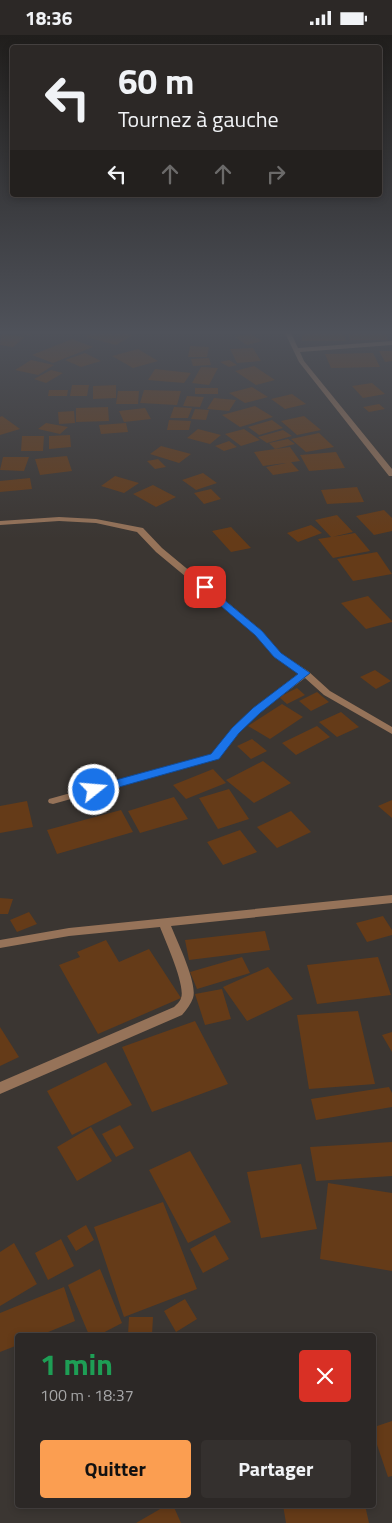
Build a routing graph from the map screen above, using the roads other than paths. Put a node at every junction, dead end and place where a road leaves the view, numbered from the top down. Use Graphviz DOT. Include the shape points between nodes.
graph roads {
  1 [pos="333,400"];
  2 [pos="392,474"];
  3 [pos="0,523"];
  4 [pos="305,673"];
  5 [pos="392,731"];
  6 [pos="53,801"];
  7 [pos="392,899"];
  8 [pos="164,921"];
  9 [pos="0,945"];
  10 [pos="0,1088"];
  1 -- 2 [label="street"];
  3 -- 4 [label="street" via="59,519 96,521 140,530 159,550 258,633 277,655"];
  4 -- 5 [label="street" via="327,693"];
  4 -- 6 [label="street" via="257,710 215,757"];
  7 -- 8 [label="street"];
  8 -- 9 [label="street" via="69,932"];
  8 -- 10 [label="street" via="188,993 178,1011"];
}
